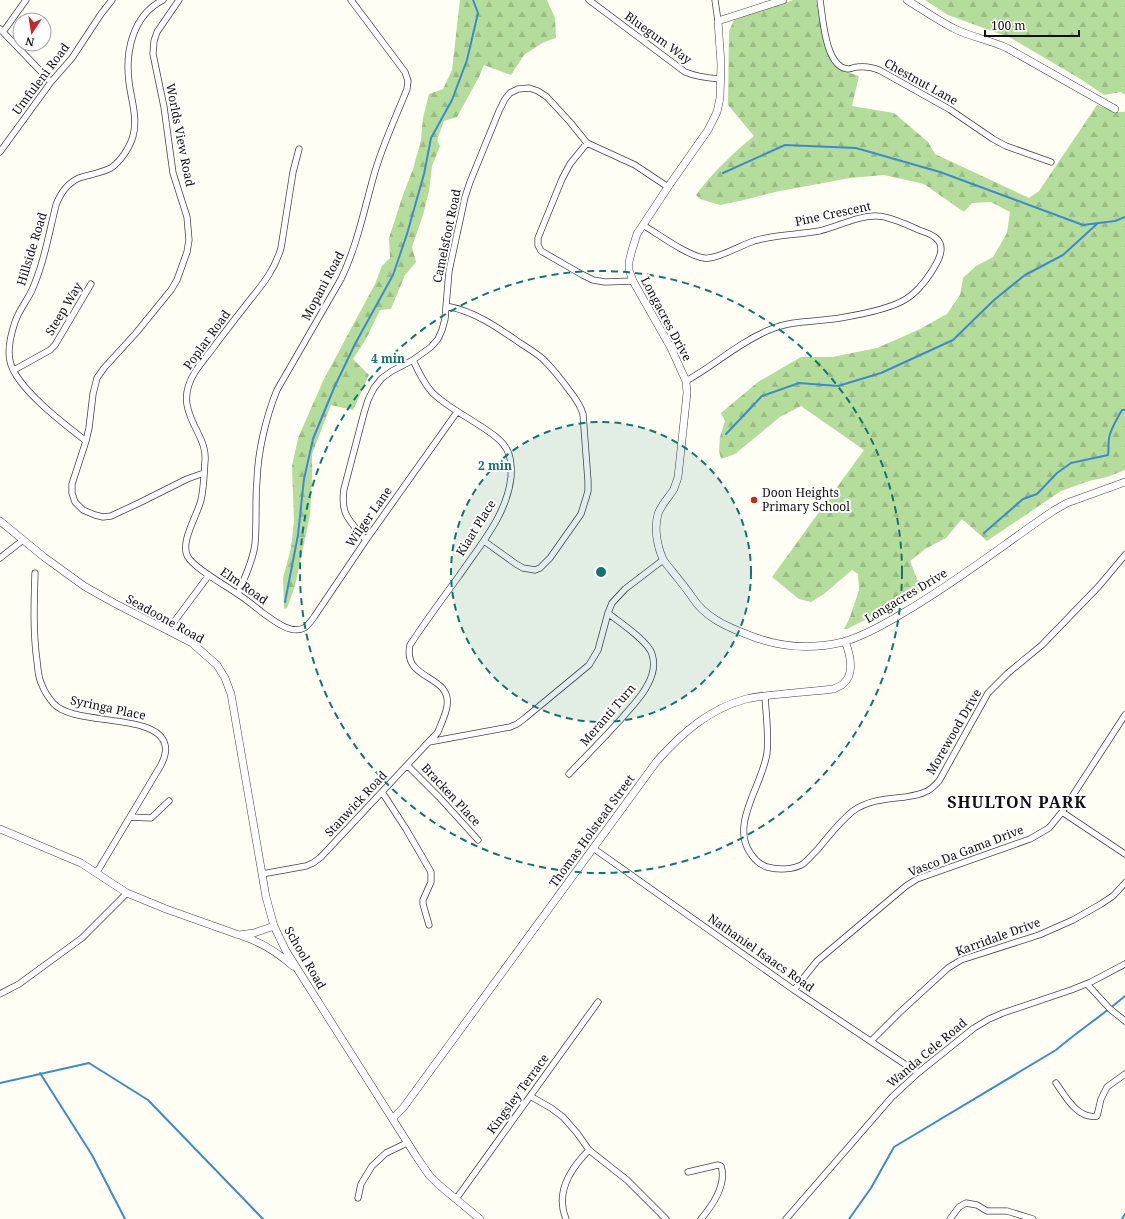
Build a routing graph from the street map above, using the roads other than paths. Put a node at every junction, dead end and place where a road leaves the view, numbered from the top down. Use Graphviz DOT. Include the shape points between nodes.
graph roads {
  1 [pos="26,0"];
  2 [pos="112,0"];
  3 [pos="163,0"];
  4 [pos="179,0"];
  5 [pos="589,0"];
  6 [pos="715,0"];
  7 [pos="783,0"];
  8 [pos="820,0"];
  9 [pos="907,0"];
  10 [pos="355,1"];
  11 [pos="718,21"];
  12 [pos="1,30"];
  13 [pos="720,79"];
  14 [pos="51,82"];
  15 [pos="1115,109"];
  16 [pos="587,143"];
  17 [pos="299,149"];
  18 [pos="0,152"];
  19 [pos="1051,162"];
  20 [pos="668,187"];
  21 [pos="643,225"];
  22 [pos="633,281"];
  23 [pos="91,284"];
  24 [pos="446,306"];
  25 [pos="412,360"];
  26 [pos="14,370"];
  27 [pos="686,381"];
  28 [pos="457,412"];
  29 [pos="86,441"];
  30 [pos="204,473"];
  31 [pos="1125,482"];
  32 [pos="0,521"];
  33 [pos="23,540"];
  34 [pos="366,540"];
  35 [pos="484,540"];
  36 [pos="186,550"];
  37 [pos="1125,555"];
  38 [pos="0,558"];
  39 [pos="663,560"];
  40 [pos="35,573"];
  41 [pos="209,575"];
  42 [pos="238,594"];
  43 [pos="608,613"];
  44 [pos="168,630"];
  45 [pos="296,630"];
  46 [pos="845,641"];
  47 [pos="766,696"];
  48 [pos="1125,715"];
  49 [pos="444,716"];
  50 [pos="428,742"];
  51 [pos="408,765"];
  52 [pos="569,774"];
  53 [pos="382,792"];
  54 [pos="169,801"];
  55 [pos="1062,812"];
  56 [pos="130,817"];
  57 [pos="0,829"];
  58 [pos="478,840"];
  59 [pos="593,848"];
  60 [pos="1125,854"];
  61 [pos="97,872"];
  62 [pos="262,874"];
  63 [pos="1125,883"];
  64 [pos="127,893"];
  65 [pos="429,925"];
  66 [pos="274,926"];
  67 [pos="239,935"];
  68 [pos="1125,964"];
  69 [pos="298,970"];
  70 [pos="1087,984"];
  71 [pos="794,990"];
  72 [pos="0,994"];
  73 [pos="598,1002"];
  74 [pos="1125,1021"];
  75 [pos="871,1041"];
  76 [pos="918,1073"];
  77 [pos="1125,1074"];
  78 [pos="1056,1083"];
  79 [pos="530,1096"];
  80 [pos="393,1118"];
  81 [pos="406,1143"];
  82 [pos="589,1150"];
  83 [pos="688,1172"];
  84 [pos="358,1198"];
  85 [pos="456,1199"];
  86 [pos="480,1219"];
  87 [pos="566,1219"];
  88 [pos="666,1219"];
  89 [pos="701,1219"];
  90 [pos="786,1219"];
  91 [pos="950,1219"];
  92 [pos="1032,1219"];
  1 -- 12 [label="street"];
  2 -- 14 [label="street, Umfuleni Road" via="72,58"];
  3 -- 26 [label="street, Hillside Road" via="139,22 129,53 129,82 135,119 134,134 129,147 111,168 79,179 60,195 39,271 15,321 9,354"];
  4 -- 29 [label="street, Worlds View Road" via="157,32 153,54 174,173 187,217 187,252 171,290 97,378"];
  5 -- 13 [label="street, Bluegum Way" via="685,72 703,78"];
  6 -- 11 [label="street, Longacres Drive"];
  7 -- 11 [label="street"];
  8 -- 19 [label="street, Chestnut Lane" via="829,50 834,61 840,66 848,69 868,66 879,70 949,108 1006,146"];
  9 -- 15 [label="street" via="955,29 996,43"];
  10 -- 42 [label="street, Mopani Road" via="405,72 407,90 376,168 349,263 271,404 257,478 255,544 249,568"];
  11 -- 13 [label="street, Longacres Drive"];
  12 -- 14 [label="street"];
  13 -- 20 [label="street, Longacres Drive" via="717,112 708,130"];
  14 -- 18 [label="street, Umfuleni Road"];
  16 -- 20 [label="street, Camelsfoot Road" via="635,165"];
  16 -- 22 [label="street" via="562,179 538,238 538,245 544,254 593,280"];
  16 -- 24 [label="street, Camelsfoot Road" via="547,97 538,91 518,88 510,93 499,111 465,197 449,271"];
  17 -- 30 [label="street, Poplar Road" via="277,260 265,282 195,372 188,389 189,415 205,449"];
  20 -- 21 [label="street, Longacres Drive"];
  21 -- 22 [label="street, Longacres Drive" via="637,234 631,256 629,270"];
  21 -- 27 [label="street, Pine Crescent" via="697,257 706,258 716,257 758,239 820,230 878,215 925,232 940,242 941,251 936,265 916,292 906,299 882,308 840,318 790,324 769,330 748,339"];
  22 -- 27 [label="street, Longacres Drive" via="671,348"];
  23 -- 26 [label="street, Steep Way" via="55,346"];
  24 -- 25 [label="street, Camelsfoot Road" via="445,319 438,339"];
  24 -- 35 [label="street" via="481,318 542,358 581,406 583,414 588,491 581,514 550,558 540,568 529,570 516,564"];
  25 -- 28 [label="street, Kiaat Place" via="432,393"];
  25 -- 34 [label="street, Camelsfoot Road" via="382,378 374,388 364,413 344,489 344,511"];
  26 -- 29 [label="street, Hillside Road" via="24,386 38,400"];
  27 -- 39 [label="street, Longacres Drive" via="687,404 678,477 658,514 656,529"];
  28 -- 34 [label="street, Wilger Lane"];
  28 -- 35 [label="street, Kiaat Place" via="496,437 506,447 510,459 510,482 506,502"];
  29 -- 30 [label="street" via="72,484 72,493 75,502 83,510 95,515 111,516 187,478"];
  30 -- 36 [label="street, Poplar Road" via="202,500 186,542"];
  31 -- 46 [label="street, Longacres Drive" via="1067,503 920,604 884,624"];
  32 -- 33 [label="street, Seadoone Road"];
  33 -- 38 [label="street"];
  33 -- 44 [label="street, Seadoone Road" via="84,586"];
  34 -- 45 [label="street, Wilger Lane" via="308,625"];
  35 -- 49 [label="street, Kiaat Place" via="410,646 408,653 413,666 445,691 447,706"];
  36 -- 41 [label="street, Elm Road" via="193,563"];
  37 -- 47 [label="street, Morewood Drive" via="1100,586 1047,640 988,693 940,781 934,787 915,795 874,801 864,805 845,818 802,864 790,868 778,869 755,860 744,841 745,818 766,755"];
  39 -- 43 [label="street" via="625,589 612,603"];
  39 -- 46 [label="street, Longacres Drive" via="708,615 739,632 761,641 793,646 830,645"];
  40 -- 56 [label="street, Syringa Place" via="34,630 39,677 54,704 75,714 141,725 152,729 165,744 161,765"];
  41 -- 42 [label="street, Elm Road"];
  41 -- 44 [label="street"];
  42 -- 45 [label="street, Elm Road" via="280,625"];
  43 -- 50 [label="street" via="598,650 589,665 517,724 499,730"];
  43 -- 52 [label="street, Meranti Turn" via="645,644 652,654 652,674 641,696"];
  44 -- 62 [label="street, Seadoone Road" via="192,643 217,665 225,678 231,694"];
  46 -- 47 [label="street, Thomas Holstead Street" via="850,670 843,684 834,689"];
  47 -- 59 [label="street, Thomas Holstead Street" via="730,704 700,720 685,732 657,761"];
  48 -- 55 [label="street, Vasco Da Gama Drive"];
  49 -- 50 [label="street, Stanwick Road" via="438,732"];
  50 -- 51 [label="street, Stanwick Road"];
  51 -- 53 [label="street, Stanwick Road"];
  51 -- 58 [label="street, Bracken Place"];
  53 -- 62 [label="street, Stanwick Road" via="313,863"];
  53 -- 65 [label="street" via="431,872 431,882 423,900"];
  54 -- 56 [label="street" via="151,818"];
  55 -- 60 [label="street"];
  55 -- 71 [label="street, Vasco Da Gama Drive" via="1049,828 1030,839 917,879 906,886 817,961"];
  56 -- 61 [label="street, Syringa Place"];
  57 -- 61 [label="street" via="81,862"];
  59 -- 71 [label="street, Nathaniel Isaacs Road"];
  59 -- 80 [label="street, Thomas Holstead Street" via="403,1108"];
  61 -- 64 [label="street"];
  62 -- 66 [label="street, Seadoone Road"];
  63 -- 75 [label="street, Karridale Drive" via="1113,896 1073,920 1039,935 961,960 948,968"];
  64 -- 67 [label="street"];
  64 -- 72 [label="street" via="82,938 19,984"];
  66 -- 67 [label="street, School Road"];
  66 -- 69 [label="street, School Road"];
  67 -- 69 [label="street" via="273,950"];
  68 -- 70 [label="street, Wanda Cele Road"];
  69 -- 80 [label="street, School Road"];
  70 -- 74 [label="street"];
  70 -- 76 [label="street, Wanda Cele Road" via="989,1019 958,1040"];
  71 -- 75 [label="street, Nathaniel Isaacs Road"];
  73 -- 79 [label="street, Kingsley Terrace"];
  75 -- 76 [label="street, Nathaniel Isaacs Road"];
  76 -- 90 [label="street, Wanda Cele Road" via="892,1096"];
  77 -- 78 [label="street" via="1107,1087 1098,1114 1093,1117 1081,1113 1073,1106"];
  79 -- 82 [label="street" via="563,1117"];
  79 -- 85 [label="street, Kingsley Terrace"];
  80 -- 81 [label="street, School Road"];
  81 -- 84 [label="street" via="386,1153 372,1166 361,1184"];
  81 -- 85 [label="street, School Road" via="429,1175"];
  82 -- 87 [label="street" via="574,1168 564,1190 562,1208"];
  82 -- 88 [label="street" via="627,1180"];
  83 -- 89 [label="street" via="721,1166 720,1187 711,1208"];
  85 -- 86 [label="street, School Road"];
  91 -- 92 [label="street" via="959,1206 966,1203 978,1205 987,1211 1007,1211"];
}
